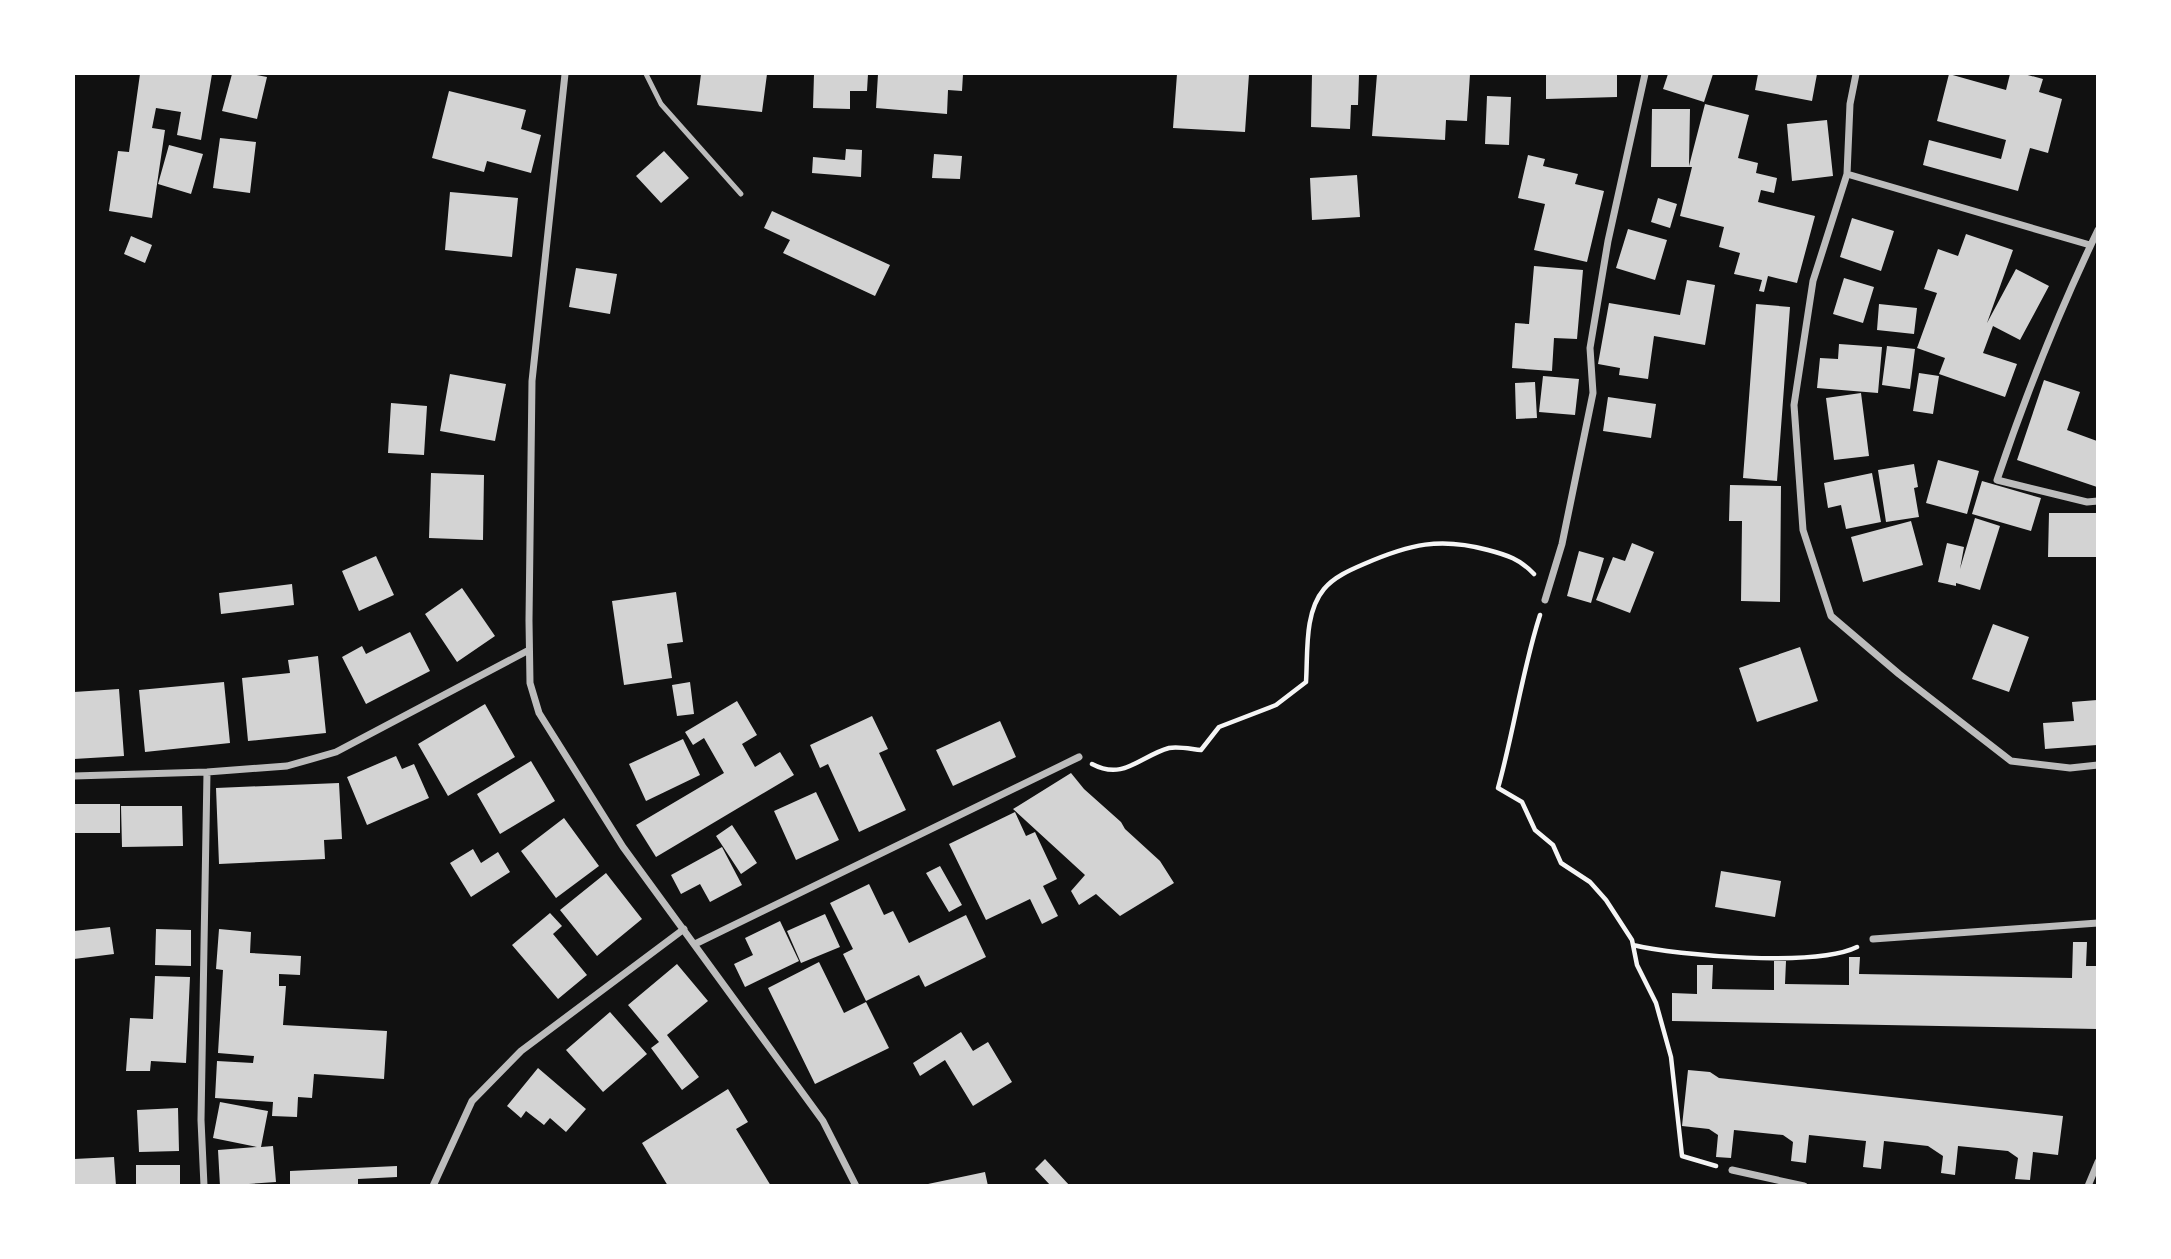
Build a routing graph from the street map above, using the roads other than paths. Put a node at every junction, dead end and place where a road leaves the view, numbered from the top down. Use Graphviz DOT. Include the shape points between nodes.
graph roads {
  1 [pos="565,74"];
  2 [pos="646,74"];
  3 [pos="1645,74"];
  4 [pos="1856,74"];
  5 [pos="1847,174"];
  6 [pos="741,194"];
  7 [pos="2098,230"];
  8 [pos="2090,246"];
  9 [pos="2098,501"];
  10 [pos="1545,600"];
  11 [pos="529,650"];
  12 [pos="1079,757"];
  13 [pos="2098,765"];
  14 [pos="207,772"];
  15 [pos="74,776"];
  16 [pos="2098,923"];
  17 [pos="684,929"];
  18 [pos="1873,939"];
  19 [pos="695,944"];
  20 [pos="2098,1162"];
  21 [pos="1732,1170"];
  22 [pos="204,1185"];
  23 [pos="433,1185"];
  24 [pos="856,1185"];
  25 [pos="1804,1185"];
  26 [pos="2088,1185"];
  1 -- 11 [label="street" via="532,381"];
  2 -- 6 [label="lane" via="661,104"];
  3 -- 10 [label="street" via="1590,348 1593,393 1562,544"];
  4 -- 5 [label="street"];
  5 -- 8 [label="street"];
  5 -- 13 [label="street" via="1813,281 1794,405 1803,530 1831,616 2011,761 2070,768"];
  7 -- 8 [label="street"];
  8 -- 9 [label="street" via="2024,397 1997,480"];
  11 -- 14 [label="street" via="336,752 287,766"];
  11 -- 17 [label="street" via="530,683 538,713 623,846"];
  12 -- 19 [label="street"];
  14 -- 15 [label="street"];
  14 -- 22 [label="street"];
  16 -- 18 [label="street"];
  17 -- 19 [label="street"];
  17 -- 23 [label="street" via="521,1051 472,1101"];
  19 -- 24 [label="street" via="823,1121"];
  20 -- 26 [label="street"];
  21 -- 25 [label="street"];
}
